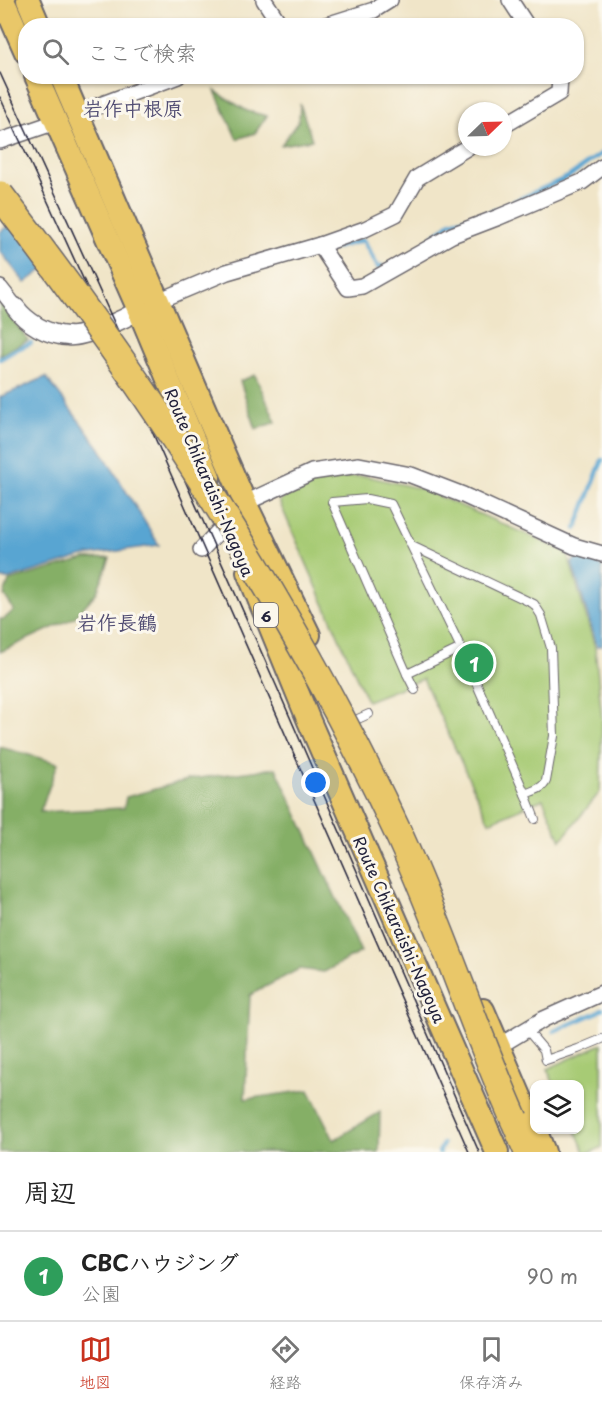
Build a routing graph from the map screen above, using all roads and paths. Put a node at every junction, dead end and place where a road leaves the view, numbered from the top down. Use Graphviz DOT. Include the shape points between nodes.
graph roads {
  1 [pos="3,0"];
  2 [pos="28,0"];
  3 [pos="264,0"];
  4 [pos="390,0"];
  5 [pos="510,0"];
  6 [pos="36,18"];
  7 [pos="276,18"];
  8 [pos="348,18"];
  9 [pos="522,18"];
  10 [pos="18,34"];
  11 [pos="39,84"];
  12 [pos="64,84"];
  13 [pos="156,84"];
  14 [pos="560,84"];
  15 [pos="78,115"];
  16 [pos="512,121"];
  17 [pos="56,122"];
  18 [pos="0,141"];
  19 [pos="458,153"];
  20 [pos="602,167"];
  21 [pos="0,195"];
  22 [pos="0,215"];
  23 [pos="320,244"];
  24 [pos="0,288"];
  25 [pos="148,306"];
  26 [pos="15,307"];
  27 [pos="245,503"];
  28 [pos="227,522"];
  29 [pos="412,546"];
  30 [pos="201,550"];
  31 [pos="602,554"];
  32 [pos="461,648"];
  33 [pos="407,674"];
  34 [pos="415,690"];
  35 [pos="525,794"];
  36 [pos="535,819"];
  37 [pos="602,993"];
  38 [pos="527,1030"];
  39 [pos="602,1039"];
  40 [pos="499,1046"];
  41 [pos="521,1125"];
  42 [pos="497,1152"];
  43 [pos="514,1152"];
  44 [pos="528,1152"];
  45 [pos="544,1152"];
  1 -- 10 [label="main road"];
  2 -- 6 [label="main road"];
  3 -- 7 [label="street"];
  4 -- 8 [label="street"];
  5 -- 9 [label="street"];
  11 -- 17 [label="main road, Route Chikaraishi-Nagoya / 6"];
  12 -- 15 [label="main road, Route Chikaraishi-Nagoya / 6"];
  13 -- 15 [label="street"];
  14 -- 16 [label="street" via="559,93"];
  15 -- 25 [label="main road, Route Chikaraishi-Nagoya / 6"];
  17 -- 18 [label="street"];
  17 -- 25 [label="main road, Route Chikaraishi-Nagoya / 6"];
  19 -- 23 [label="street" via="417,178 396,214"];
  20 -- 23 [label="street" via="582,182 452,235 362,286 348,288"];
  21 -- 41 [label="highway, bridge" via="106,337 180,446 309,660 419,880 486,1054"];
  22 -- 41 [label="highway" via="98,347 164,445 314,694 408,886 467,1038"];
  23 -- 25 [label="street" via="227,272"];
  24 -- 26 [label="street"];
  25 -- 26 [label="street" via="122,320 69,337 29,322"];
  25 -- 27 [label="main road, Route Chikaraishi-Nagoya / 6"];
  25 -- 28 [label="main road, Route Chikaraishi-Nagoya / 6"];
  27 -- 28 [label="street"];
  27 -- 31 [label="street" via="312,472 359,465 411,475 574,546"];
  27 -- 40 [label="main road, Route Chikaraishi-Nagoya / 6" via="360,718 408,843"];
  28 -- 30 [label="street"];
  28 -- 42 [label="main road, Route Chikaraishi-Nagoya / 6" via="309,721"];
  29 -- 32 [label="lane"];
  29 -- 33 [label="lane" via="391,504 367,499 332,502"];
  29 -- 35 [label="lane" via="534,604 541,615 551,648 554,736 545,784"];
  32 -- 33 [label="lane"];
  32 -- 35 [label="lane"];
  33 -- 34 [label="lane"];
  35 -- 36 [label="lane"];
  37 -- 38 [label="street"];
  38 -- 39 [label="lane" via="544,1050 546,1060"];
  38 -- 40 [label="street"];
  40 -- 41 [label="main road, Route Chikaraishi-Nagoya / 6"];
  41 -- 43 [label="highway"];
  41 -- 44 [label="highway"];
  41 -- 45 [label="main road, Route Chikaraishi-Nagoya / 6"];
}
